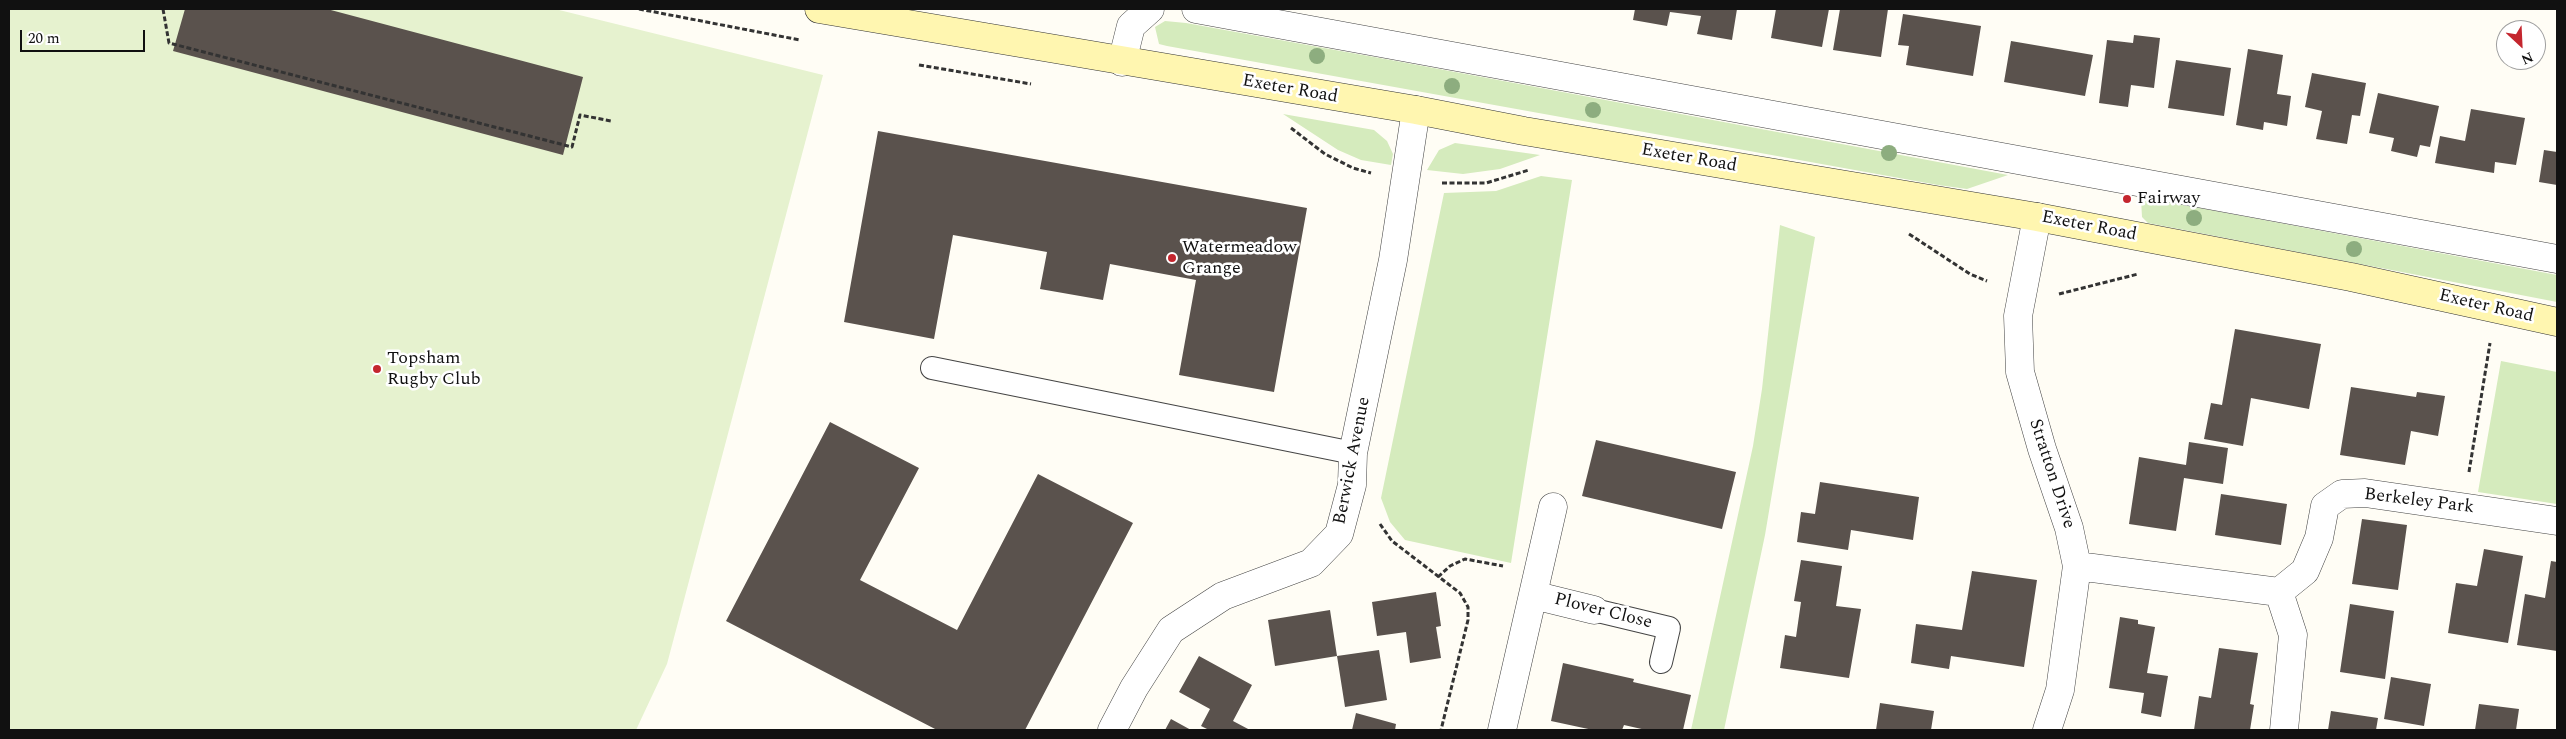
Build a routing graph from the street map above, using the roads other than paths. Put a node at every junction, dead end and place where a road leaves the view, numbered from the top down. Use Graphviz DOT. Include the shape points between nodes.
graph roads {
  1 [pos="819,9"];
  2 [pos="1150,9"];
  3 [pos="1196,9"];
  4 [pos="1122,62"];
  5 [pos="1416,110"];
  6 [pos="2037,216"];
  7 [pos="2557,259"];
  8 [pos="2557,322"];
  9 [pos="932,368"];
  10 [pos="1353,453"];
  11 [pos="1553,507"];
  12 [pos="2557,521"];
  13 [pos="2077,566"];
  14 [pos="1535,585"];
  15 [pos="2279,592"];
  16 [pos="1594,610"];
  17 [pos="1660,662"];
  18 [pos="1112,730"];
  19 [pos="1502,730"];
  20 [pos="2047,730"];
  21 [pos="2284,730"];
  1 -- 4 [label="street, Exeter Road"];
  2 -- 4 [label="street" via="1132,26"];
  3 -- 7 [label="street"];
  4 -- 5 [label="street, Exeter Road"];
  5 -- 6 [label="street, Exeter Road" via="1524,131"];
  5 -- 10 [label="street, Berwick Avenue" via="1393,260"];
  6 -- 8 [label="street, Exeter Road" via="2351,277"];
  6 -- 13 [label="street, Stratton Drive" via="2018,316 2020,372 2069,528"];
  9 -- 10 [label="lane"];
  10 -- 18 [label="street, Berwick Avenue" via="1352,485 1339,534 1311,563 1223,596 1172,630 1134,688"];
  11 -- 14 [label="street, Plover Close"];
  12 -- 15 [label="street, Berkeley Park" via="2365,493 2342,494 2325,506 2319,538 2305,571"];
  13 -- 15 [label="street"];
  13 -- 20 [label="street, Stratton Drive" via="2060,690"];
  14 -- 16 [label="street, Plover Close"];
  14 -- 19 [label="street, Plover Close"];
  15 -- 21 [label="street" via="2293,635"];
  16 -- 17 [label="lane, Plover Close" via="1669,628"];
}
